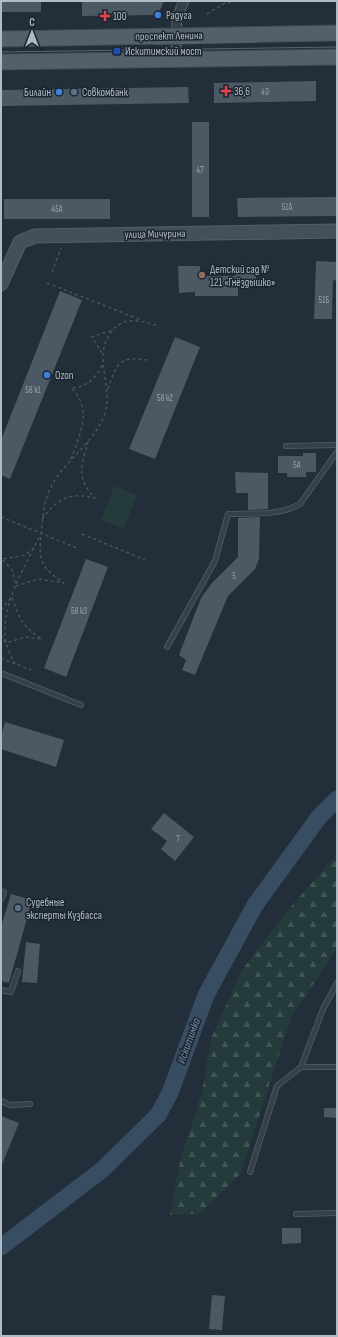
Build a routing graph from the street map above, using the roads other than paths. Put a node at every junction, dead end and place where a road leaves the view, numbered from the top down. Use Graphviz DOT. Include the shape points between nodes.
graph roads {
  1 [pos="184,1"];
  2 [pos="337,33"];
  3 [pos="176,36"];
  4 [pos="1,39"];
  5 [pos="337,57"];
  6 [pos="176,59"];
  7 [pos="1,62"];
  8 [pos="337,231"];
  9 [pos="1,284"];
  10 [pos="337,445"];
  11 [pos="286,446"];
  12 [pos="337,452"];
  13 [pos="167,647"];
  14 [pos="1,673"];
  15 [pos="81,704"];
  16 [pos="1,891"];
  17 [pos="1,900"];
  18 [pos="18,971"];
  19 [pos="337,982"];
  20 [pos="1,990"];
  21 [pos="300,1067"];
  22 [pos="337,1067"];
  23 [pos="1,1101"];
  24 [pos="30,1104"];
  25 [pos="250,1172"];
  26 [pos="337,1213"];
  27 [pos="296,1214"];
  1 -- 3 [label="street" via="177,17"];
  2 -- 3 [label="main road, проспект Ленина"];
  3 -- 4 [label="main road, проспект Ленина"];
  3 -- 6 [label="street"];
  5 -- 6 [label="main road"];
  6 -- 7 [label="main road"];
  8 -- 9 [label="street, улица Мичурина" via="35,236 20,242"];
  10 -- 11 [label="lane"];
  12 -- 13 [label="lane" via="300,504 277,511 228,514 215,561"];
  14 -- 15 [label="lane"];
  16 -- 17 [label="lane" via="4,892"];
  18 -- 20 [label="lane" via="11,992"];
  19 -- 21 [label="lane" via="323,1009"];
  21 -- 22 [label="lane"];
  21 -- 25 [label="lane" via="278,1086"];
  23 -- 24 [label="lane" via="10,1105"];
  26 -- 27 [label="lane"];
}
